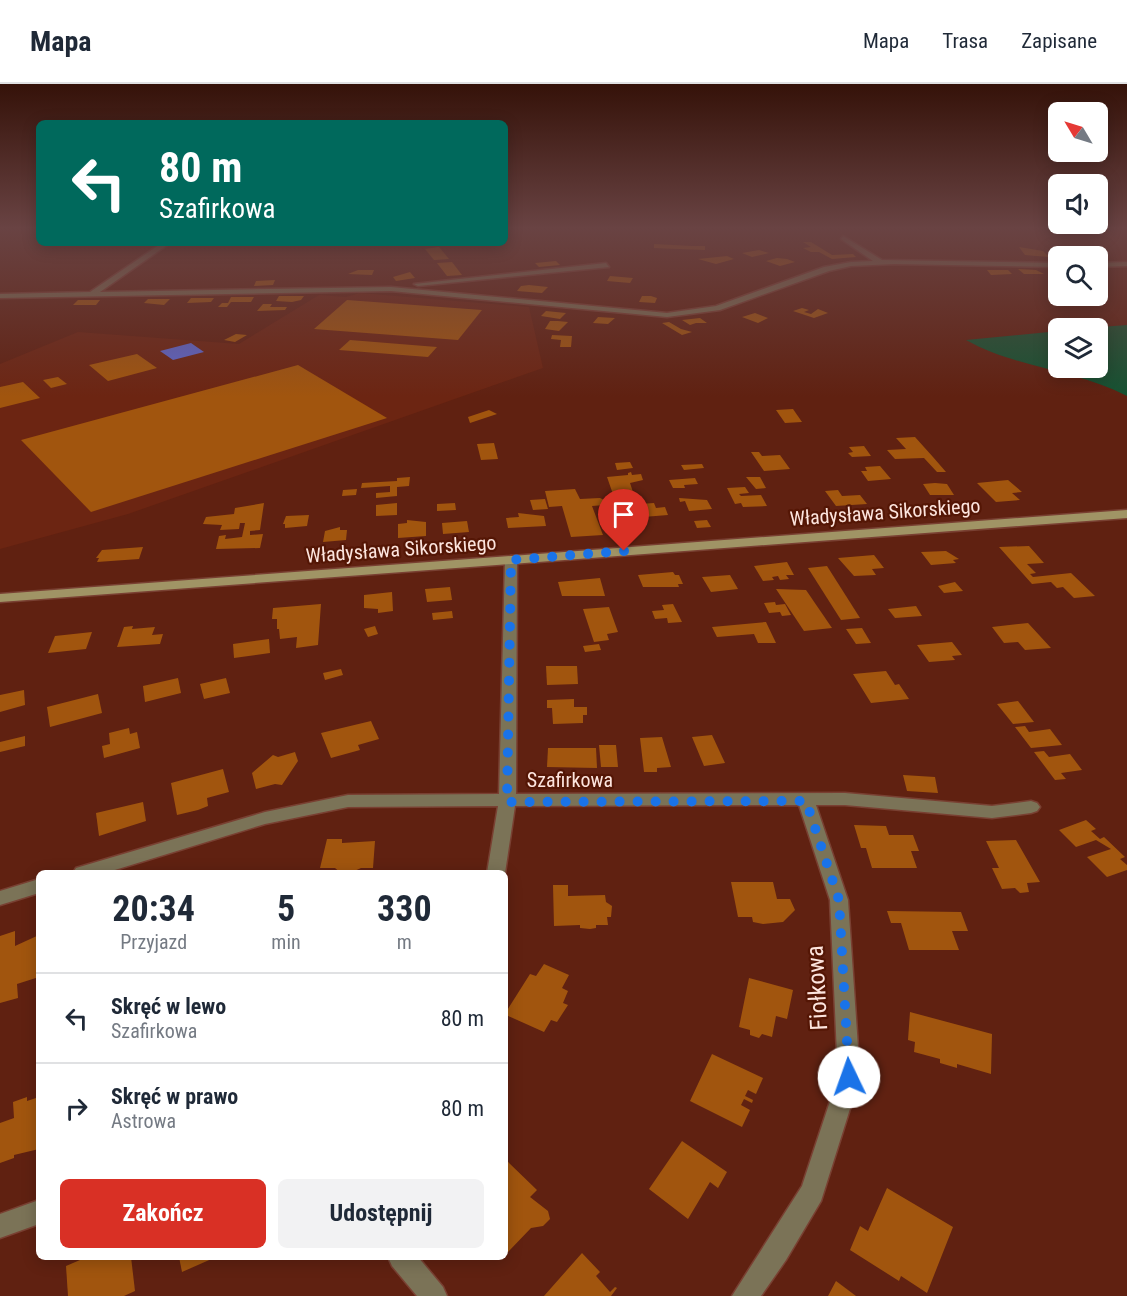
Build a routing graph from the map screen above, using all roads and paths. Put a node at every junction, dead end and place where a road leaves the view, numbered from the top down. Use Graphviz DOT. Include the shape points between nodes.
graph roads {
  1 [pos="106,284"];
  2 [pos="420,284"];
  3 [pos="787,284"];
  4 [pos="400,290"];
  5 [pos="93,292"];
  6 [pos="0,296"];
  7 [pos="1127,514"];
  8 [pos="511,560"];
  9 [pos="0,598"];
  10 [pos="806,801"];
  11 [pos="507,802"];
  12 [pos="1031,807"];
  13 [pos="92,870"];
  14 [pos="496,870"];
  15 [pos="36,887"];
  16 [pos="0,898"];
  17 [pos="36,1213"];
  18 [pos="0,1226"];
  19 [pos="404,1260"];
  20 [pos="434,1296"];
  21 [pos="745,1296"];
  1 -- 5 [label="street"];
  2 -- 4 [label="street"];
  3 -- 4 [label="street" via="717,308 676,315 629,314"];
  4 -- 5 [label="street"];
  5 -- 6 [label="street"];
  7 -- 8 [label="main road, Władysława Sikorskiego"];
  8 -- 9 [label="main road, Władysława Sikorskiego"];
  8 -- 11 [label="street"];
  10 -- 11 [label="street, Szafirkowa"];
  10 -- 12 [label="street, Szafirkowa" via="845,799 992,812"];
  10 -- 21 [label="street, Fiołkowa" via="839,900 849,1077 812,1192"];
  11 -- 13 [label="street, Szafirkowa" via="348,801 264,818"];
  11 -- 14 [label="street"];
  15 -- 16 [label="street"];
  17 -- 18 [label="street"];
  19 -- 20 [label="street"];
}
